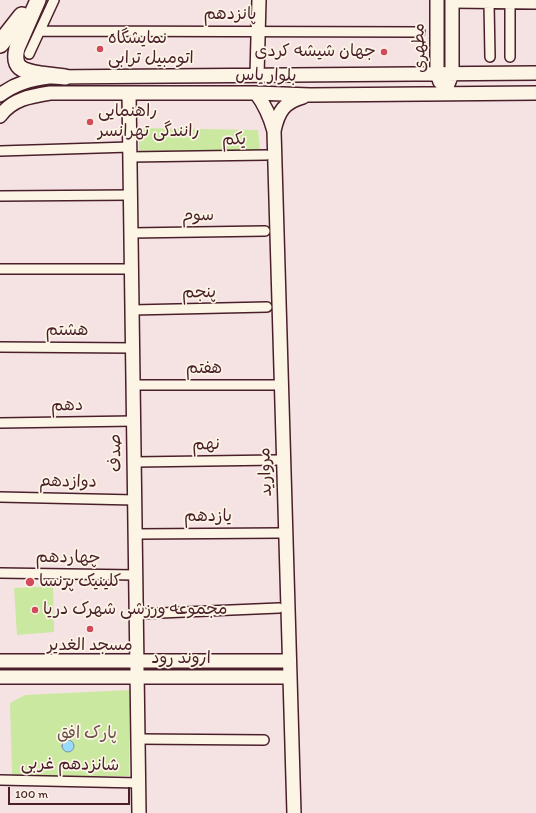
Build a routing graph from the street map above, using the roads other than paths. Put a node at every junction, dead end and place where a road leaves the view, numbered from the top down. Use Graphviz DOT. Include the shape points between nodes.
graph roads {
  1 [pos="31,0"];
  2 [pos="38,0"];
  3 [pos="54,0"];
  4 [pos="258,0"];
  5 [pos="437,0"];
  6 [pos="452,1"];
  7 [pos="510,3"];
  8 [pos="489,4"];
  9 [pos="536,4"];
  10 [pos="22,16"];
  11 [pos="40,31"];
  12 [pos="258,31"];
  13 [pos="420,32"];
  14 [pos="0,44"];
  15 [pos="29,54"];
  16 [pos="0,55"];
  17 [pos="490,57"];
  18 [pos="510,57"];
  19 [pos="536,73"];
  20 [pos="437,74"];
  21 [pos="452,74"];
  22 [pos="257,76"];
  23 [pos="48,77"];
  24 [pos="66,77"];
  25 [pos="50,93"];
  26 [pos="129,93"];
  27 [pos="256,93"];
  28 [pos="536,93"];
  29 [pos="444,94"];
  30 [pos="0,95"];
  31 [pos="310,95"];
  32 [pos="1,115"];
  33 [pos="274,131"];
  34 [pos="0,151"];
  35 [pos="130,152"];
  36 [pos="266,156"];
  37 [pos="0,196"];
  38 [pos="131,196"];
  39 [pos="265,231"];
  40 [pos="131,233"];
  41 [pos="0,269"];
  42 [pos="132,269"];
  43 [pos="267,307"];
  44 [pos="132,310"];
  45 [pos="0,347"];
  46 [pos="133,348"];
  47 [pos="134,385"];
  48 [pos="274,385"];
  49 [pos="134,421"];
  50 [pos="0,423"];
  51 [pos="278,460"];
  52 [pos="134,462"];
  53 [pos="0,497"];
  54 [pos="135,500"];
  55 [pos="281,533"];
  56 [pos="136,534"];
  57 [pos="0,573"];
  58 [pos="136,575"];
  59 [pos="279,608"];
  60 [pos="137,614"];
  61 [pos="0,661"];
  62 [pos="137,661"];
  63 [pos="289,661"];
  64 [pos="0,677"];
  65 [pos="138,677"];
  66 [pos="290,677"];
  67 [pos="138,739"];
  68 [pos="264,740"];
  69 [pos="0,780"];
  70 [pos="139,782"];
  71 [pos="139,813"];
  72 [pos="294,813"];
  1 -- 10 [label="main road"];
  2 -- 24 [label="main road" via="16,54 17,64 27,72"];
  3 -- 11 [label="street"];
  4 -- 12 [label="street"];
  5 -- 20 [label="street, مطهری"];
  6 -- 8 [label="street"];
  6 -- 21 [label="street"];
  7 -- 8 [label="street"];
  7 -- 9 [label="street"];
  7 -- 18 [label="street"];
  8 -- 17 [label="street"];
  10 -- 14 [label="highway"];
  10 -- 16 [label="main road"];
  11 -- 12 [label="street, پانزدهم"];
  11 -- 15 [label="street"];
  12 -- 13 [label="street, پانزدهم"];
  12 -- 22 [label="street"];
  19 -- 21 [label="street, بلوار یاس"];
  20 -- 21 [label="street, بلوار یاس"];
  20 -- 22 [label="street, بلوار یاس"];
  20 -- 29 [label="street, مطهری"];
  21 -- 29 [label="street"];
  22 -- 24 [label="street, بلوار یاس"];
  23 -- 24 [label="street, بلوار یاس"];
  23 -- 25 [label="street" via="43,85"];
  23 -- 30 [label="street, بلوار یاس" via="24,82"];
  25 -- 26 [label="street, بلوار یاس"];
  25 -- 32 [label="street, بلوار یاس" via="20,99"];
  26 -- 27 [label="street, بلوار یاس"];
  26 -- 35 [label="street, صدف"];
  27 -- 31 [label="street, بلوار یاس"];
  27 -- 33 [label="street" via="264,103"];
  28 -- 29 [label="street, بلوار یاس"];
  29 -- 31 [label="street, بلوار یاس"];
  31 -- 33 [label="street" via="292,100 283,108 276,118"];
  33 -- 63 [label="street, مروارید"];
  34 -- 35 [label="street, یکم"];
  35 -- 36 [label="street, یکم"];
  35 -- 38 [label="street, صدف"];
  37 -- 38 [label="street"];
  38 -- 40 [label="street, صدف"];
  39 -- 40 [label="street, سوم"];
  40 -- 42 [label="street, صدف"];
  41 -- 42 [label="street"];
  42 -- 44 [label="street, صدف"];
  43 -- 44 [label="street, پنجم"];
  44 -- 46 [label="street, صدف"];
  45 -- 46 [label="street, هشتم"];
  46 -- 47 [label="street, صدف"];
  47 -- 48 [label="street, هفتم"];
  47 -- 49 [label="street, صدف"];
  49 -- 50 [label="street, دهم"];
  49 -- 52 [label="street, صدف"];
  51 -- 52 [label="street, نهم"];
  52 -- 54 [label="street, صدف"];
  53 -- 54 [label="street, دوازدهم"];
  54 -- 56 [label="street, صدف"];
  55 -- 56 [label="street, یازدهم"];
  56 -- 58 [label="street, صدف"];
  57 -- 58 [label="street, چهاردهم"];
  58 -- 60 [label="street, صدف"];
  59 -- 60 [label="street"];
  60 -- 62 [label="street, صدف"];
  61 -- 62 [label="street, اروند رود"];
  62 -- 63 [label="street, اروند رود"];
  62 -- 65 [label="street, صدف"];
  63 -- 66 [label="street, مروارید"];
  64 -- 65 [label="street, اروند رود"];
  65 -- 66 [label="street, اروند رود"];
  65 -- 67 [label="street, صدف"];
  66 -- 72 [label="street, مروارید"];
  67 -- 68 [label="street"];
  67 -- 70 [label="street, صدف"];
  69 -- 70 [label="street, شانزدهم غربی"];
  70 -- 71 [label="street, صدف"];
}
